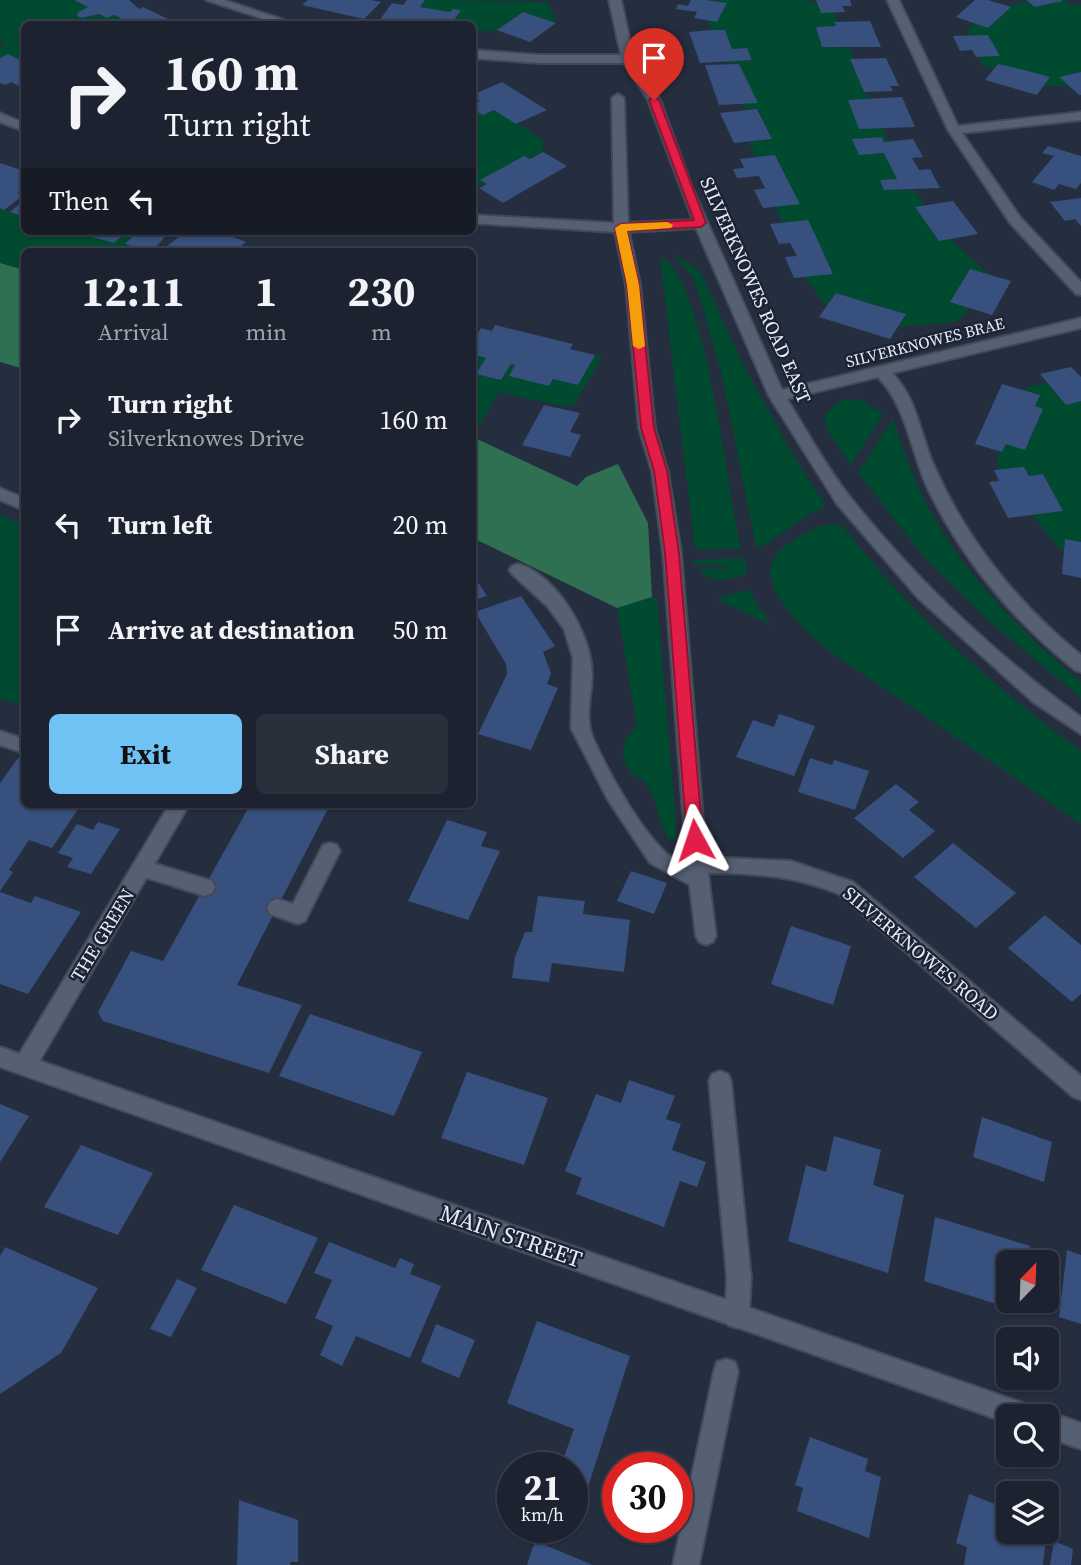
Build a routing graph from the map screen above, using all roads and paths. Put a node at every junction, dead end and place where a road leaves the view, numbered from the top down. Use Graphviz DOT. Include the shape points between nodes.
graph roads {
  1 [pos="212,0"];
  2 [pos="615,0"];
  3 [pos="893,0"];
  4 [pos="280,21"];
  5 [pos="476,54"];
  6 [pos="628,59"];
  7 [pos="618,98"];
  8 [pos="1081,116"];
  9 [pos="0,117"];
  10 [pos="21,126"];
  11 [pos="954,130"];
  12 [pos="476,219"];
  13 [pos="701,223"];
  14 [pos="621,228"];
  15 [pos="1081,291"];
  16 [pos="1081,323"];
  17 [pos="881,371"];
  18 [pos="776,396"];
  19 [pos="0,494"];
  20 [pos="21,503"];
  21 [pos="518,570"];
  22 [pos="1081,665"];
  23 [pos="1081,727"];
  24 [pos="0,738"];
  25 [pos="21,745"];
  26 [pos="177,808"];
  27 [pos="330,851"];
  28 [pos="142,868"];
  29 [pos="698,873"];
  30 [pos="205,887"];
  31 [pos="276,908"];
  32 [pos="706,936"];
  33 [pos="0,1057"];
  34 [pos="26,1065"];
  35 [pos="720,1081"];
  36 [pos="1081,1090"];
  37 [pos="737,1316"];
  38 [pos="726,1371"];
  39 [pos="996,1407"];
  40 [pos="1059,1428"];
  41 [pos="1081,1436"];
  42 [pos="686,1565"];
  1 -- 4 [label="street"];
  2 -- 6 [label="street"];
  3 -- 11 [label="street"];
  5 -- 6 [label="street"];
  6 -- 13 [label="street, SILVERKNOWES ROAD EAST" via="654,100"];
  7 -- 14 [label="street"];
  8 -- 11 [label="street"];
  9 -- 10 [label="street"];
  11 -- 15 [label="street" via="1015,220"];
  12 -- 14 [label="street"];
  13 -- 14 [label="street"];
  13 -- 18 [label="street, SILVERKNOWES ROAD EAST"];
  14 -- 29 [label="street" via="633,285 648,428 660,471 672,553"];
  16 -- 17 [label="street, SILVERKNOWES BRAE"];
  17 -- 18 [label="street, SILVERKNOWES BRAE"];
  17 -- 22 [label="street" via="900,392 926,468 952,518 1003,589"];
  18 -- 23 [label="street, SILVERKNOWES ROAD EAST" via="843,500 924,593 1040,697"];
  19 -- 20 [label="street"];
  21 -- 29 [label="street" via="556,603 579,643 583,662 578,710 587,748 656,856 674,869"];
  24 -- 25 [label="street"];
  26 -- 28 [label="street, THE GREEN"];
  27 -- 31 [label="street" via="298,915"];
  28 -- 30 [label="street"];
  28 -- 34 [label="street, THE GREEN"];
  29 -- 32 [label="street"];
  29 -- 36 [label="street, SILVERKNOWES ROAD" via="771,865 798,869 846,888"];
  33 -- 34 [label="street, MAIN STREET"];
  34 -- 37 [label="street, MAIN STREET"];
  35 -- 37 [label="street" via="739,1278"];
  37 -- 39 [label="street, MAIN STREET"];
  38 -- 42 [label="street"];
  40 -- 41 [label="street"];
}
